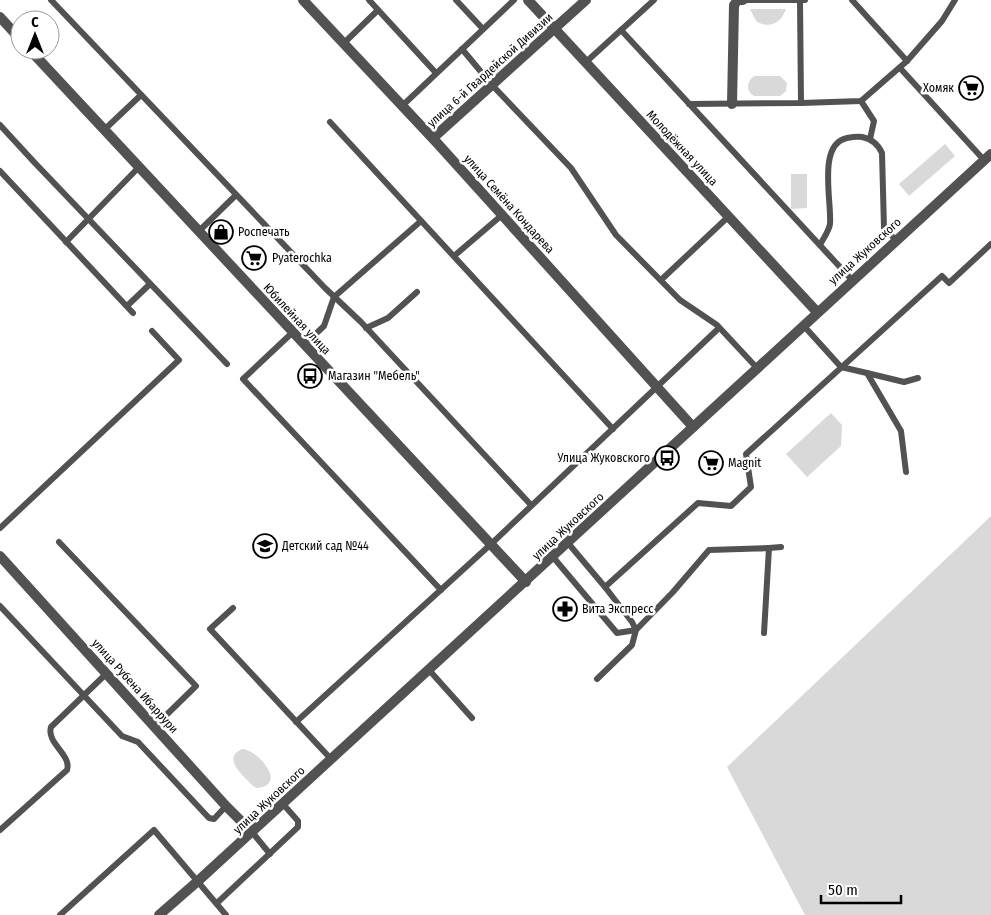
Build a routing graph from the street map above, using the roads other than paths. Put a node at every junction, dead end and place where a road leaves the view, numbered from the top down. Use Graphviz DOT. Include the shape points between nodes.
graph roads {
  1 [pos="51,0"];
  2 [pos="303,0"];
  3 [pos="369,0"];
  4 [pos="456,0"];
  5 [pos="514,0"];
  6 [pos="528,0"];
  7 [pos="586,0"];
  8 [pos="654,0"];
  9 [pos="743,0"];
  10 [pos="802,0"];
  11 [pos="852,0"];
  12 [pos="955,0"];
  13 [pos="378,10"];
  14 [pos="0,17"];
  15 [pos="10,28"];
  16 [pos="554,28"];
  17 [pos="483,29"];
  18 [pos="621,30"];
  19 [pos="344,43"];
  20 [pos="462,49"];
  21 [pos="39,60"];
  22 [pos="908,61"];
  23 [pos="586,62"];
  24 [pos="900,68"];
  25 [pos="436,73"];
  26 [pos="492,84"];
  27 [pos="141,95"];
  28 [pos="861,101"];
  29 [pos="801,103"];
  30 [pos="689,104"];
  31 [pos="732,104"];
  32 [pos="402,106"];
  33 [pos="330,122"];
  34 [pos="0,125"];
  35 [pos="104,130"];
  36 [pos="433,138"];
  37 [pos="870,139"];
  38 [pos="987,157"];
  39 [pos="139,167"];
  40 [pos="0,171"];
  41 [pos="236,195"];
  42 [pos="502,215"];
  43 [pos="728,217"];
  44 [pos="88,219"];
  45 [pos="421,221"];
  46 [pos="199,231"];
  47 [pos="896,240"];
  48 [pos="66,242"];
  49 [pos="991,244"];
  50 [pos="820,245"];
  51 [pos="454,256"];
  52 [pos="661,280"];
  53 [pos="852,280"];
  54 [pos="150,284"];
  55 [pos="417,292"];
  56 [pos="334,298"];
  57 [pos="127,306"];
  58 [pos="817,312"];
  59 [pos="133,313"];
  60 [pos="803,325"];
  61 [pos="366,328"];
  62 [pos="719,328"];
  63 [pos="152,330"];
  64 [pos="293,332"];
  65 [pos="304,344"];
  66 [pos="227,364"];
  67 [pos="842,367"];
  68 [pos="757,368"];
  69 [pos="867,373"];
  70 [pos="918,378"];
  71 [pos="657,388"];
  72 [pos="693,427"];
  73 [pos="613,429"];
  74 [pos="906,472"];
  75 [pos="531,505"];
  76 [pos="0,528"];
  77 [pos="58,542"];
  78 [pos="568,543"];
  79 [pos="490,545"];
  80 [pos="781,547"];
  81 [pos="768,548"];
  82 [pos="0,556"];
  83 [pos="553,557"];
  84 [pos="526,582"];
  85 [pos="605,587"];
  86 [pos="441,590"];
  87 [pos="0,606"];
  88 [pos="233,608"];
  89 [pos="636,630"];
  90 [pos="764,633"];
  91 [pos="430,670"];
  92 [pos="107,673"];
  93 [pos="597,679"];
  94 [pos="83,696"];
  95 [pos="472,718"];
  96 [pos="296,722"];
  97 [pos="155,726"];
  98 [pos="331,759"];
  99 [pos="282,804"];
  100 [pos="226,806"];
  101 [pos="0,830"];
  102 [pos="252,832"];
  103 [pos="270,854"];
  104 [pos="198,882"];
  105 [pos="217,903"];
  106 [pos="60,915"];
  107 [pos="159,915"];
  108 [pos="226,915"];
  1 -- 27 [label="lane"];
  2 -- 19 [label="street, улица Семёна Кондарева"];
  3 -- 13 [label="lane"];
  4 -- 17 [label="lane"];
  5 -- 17 [label="lane"];
  6 -- 16 [label="street, Молодёжная улица"];
  7 -- 16 [label="street, улица 6-й Гвардейской Дивизии"];
  8 -- 18 [label="lane"];
  9 -- 10 [label="lane"];
  9 -- 31 [label="street" via="734,5"];
  10 -- 29 [label="lane"];
  11 -- 22 [label="lane"];
  12 -- 22 [label="lane" via="942,21"];
  13 -- 19 [label="lane"];
  13 -- 25 [label="lane"];
  14 -- 15 [label="street"];
  16 -- 23 [label="street, Молодёжная улица"];
  16 -- 26 [label="street, улица 6-й Гвардейской Дивизии"];
  17 -- 20 [label="lane"];
  18 -- 23 [label="lane"];
  18 -- 30 [label="lane"];
  19 -- 32 [label="street, улица Семёна Кондарева"];
  20 -- 25 [label="lane"];
  20 -- 26 [label="lane"];
  21 -- 35 [label="street, Юбилейная улица"];
  22 -- 24 [label="lane"];
  23 -- 43 [label="street, Молодёжная улица"];
  24 -- 28 [label="lane"];
  24 -- 38 [label="lane"];
  25 -- 32 [label="lane"];
  26 -- 36 [label="street, улица 6-й Гвардейской Дивизии"];
  26 -- 52 [label="lane" via="571,168 616,235"];
  27 -- 35 [label="lane"];
  27 -- 41 [label="lane"];
  28 -- 29 [label="lane"];
  28 -- 37 [label="lane" via="874,121"];
  29 -- 31 [label="lane"];
  30 -- 31 [label="lane"];
  30 -- 50 [label="lane"];
  32 -- 36 [label="street, улица Семёна Кондарева"];
  33 -- 45 [label="lane"];
  34 -- 44 [label="lane"];
  35 -- 39 [label="street, Юбилейная улица"];
  36 -- 42 [label="street, улица Семёна Кондарева"];
  37 -- 47 [label="lane" via="882,153 884,228"];
  37 -- 50 [label="lane" via="858,136 843,139 833,148 829,159 830,225"];
  38 -- 47 [label="street, улица Жуковского"];
  39 -- 44 [label="lane"];
  39 -- 46 [label="street, Юбилейная улица"];
  40 -- 48 [label="lane"];
  41 -- 46 [label="lane"];
  41 -- 56 [label="lane"];
  42 -- 51 [label="lane"];
  42 -- 71 [label="street, улица Семёна Кондарева"];
  43 -- 52 [label="lane"];
  43 -- 58 [label="street, Молодёжная улица"];
  44 -- 48 [label="lane"];
  44 -- 54 [label="lane"];
  45 -- 51 [label="lane"];
  45 -- 56 [label="lane"];
  46 -- 64 [label="street, Юбилейная улица"];
  47 -- 53 [label="street, улица Жуковского"];
  48 -- 57 [label="lane"];
  49 -- 67 [label="lane" via="949,283 942,276"];
  50 -- 53 [label="lane"];
  51 -- 73 [label="lane"];
  52 -- 62 [label="lane" via="680,300"];
  53 -- 58 [label="street, улица Жуковского"];
  54 -- 57 [label="lane"];
  54 -- 66 [label="lane"];
  55 -- 61 [label="lane" via="388,318"];
  56 -- 61 [label="lane"];
  56 -- 65 [label="lane" via="324,326"];
  57 -- 59 [label="lane"];
  58 -- 60 [label="street, улица Жуковского"];
  60 -- 67 [label="lane"];
  60 -- 68 [label="street, улица Жуковского"];
  61 -- 75 [label="lane"];
  62 -- 68 [label="lane"];
  62 -- 71 [label="lane"];
  63 -- 76 [label="lane" via="180,360"];
  64 -- 65 [label="street, Юбилейная улица"];
  64 -- 86 [label="lane" via="243,379"];
  65 -- 79 [label="street, Юбилейная улица"];
  67 -- 69 [label="lane"];
  67 -- 85 [label="lane" via="746,454 751,487 731,506 698,503"];
  68 -- 72 [label="street, улица Жуковского"];
  69 -- 70 [label="lane" via="904,382"];
  69 -- 74 [label="lane" via="901,431"];
  71 -- 72 [label="street, улица Семёна Кондарева"];
  71 -- 73 [label="lane"];
  72 -- 78 [label="street, улица Жуковского"];
  73 -- 75 [label="lane"];
  75 -- 79 [label="lane"];
  77 -- 97 [label="lane" via="196,686"];
  78 -- 83 [label="street, улица Жуковского"];
  78 -- 85 [label="lane"];
  79 -- 84 [label="street, Юбилейная улица"];
  79 -- 86 [label="lane"];
  80 -- 81 [label="lane"];
  81 -- 89 [label="lane" via="709,550"];
  81 -- 90 [label="lane"];
  82 -- 92 [label="street, улица Рубена Ибаррури"];
  83 -- 84 [label="street, улица Жуковского"];
  83 -- 89 [label="lane" via="617,633"];
  84 -- 91 [label="street, улица Жуковского"];
  85 -- 89 [label="lane"];
  86 -- 96 [label="lane"];
  87 -- 94 [label="lane"];
  88 -- 96 [label="lane" via="210,629"];
  89 -- 93 [label="lane" via="632,645"];
  91 -- 95 [label="lane"];
  91 -- 98 [label="street, улица Жуковского"];
  92 -- 94 [label="lane"];
  92 -- 97 [label="street, улица Рубена Ибаррури"];
  94 -- 100 [label="lane" via="122,736 138,742 209,818 214,819"];
  94 -- 101 [label="lane" via="50,731 68,763 67,770"];
  96 -- 98 [label="lane"];
  97 -- 100 [label="street, улица Рубена Ибаррури"];
  98 -- 99 [label="street, улица Жуковского"];
  99 -- 102 [label="street, улица Жуковского"];
  99 -- 103 [label="lane" via="298,821 298,827"];
  100 -- 102 [label="street, улица Рубена Ибаррури"];
  102 -- 103 [label="lane"];
  102 -- 104 [label="street, улица Жуковского"];
  103 -- 105 [label="lane"];
  104 -- 105 [label="lane"];
  104 -- 106 [label="lane" via="154,830"];
  104 -- 107 [label="street, улица Жуковского"];
  105 -- 108 [label="lane"];
}
